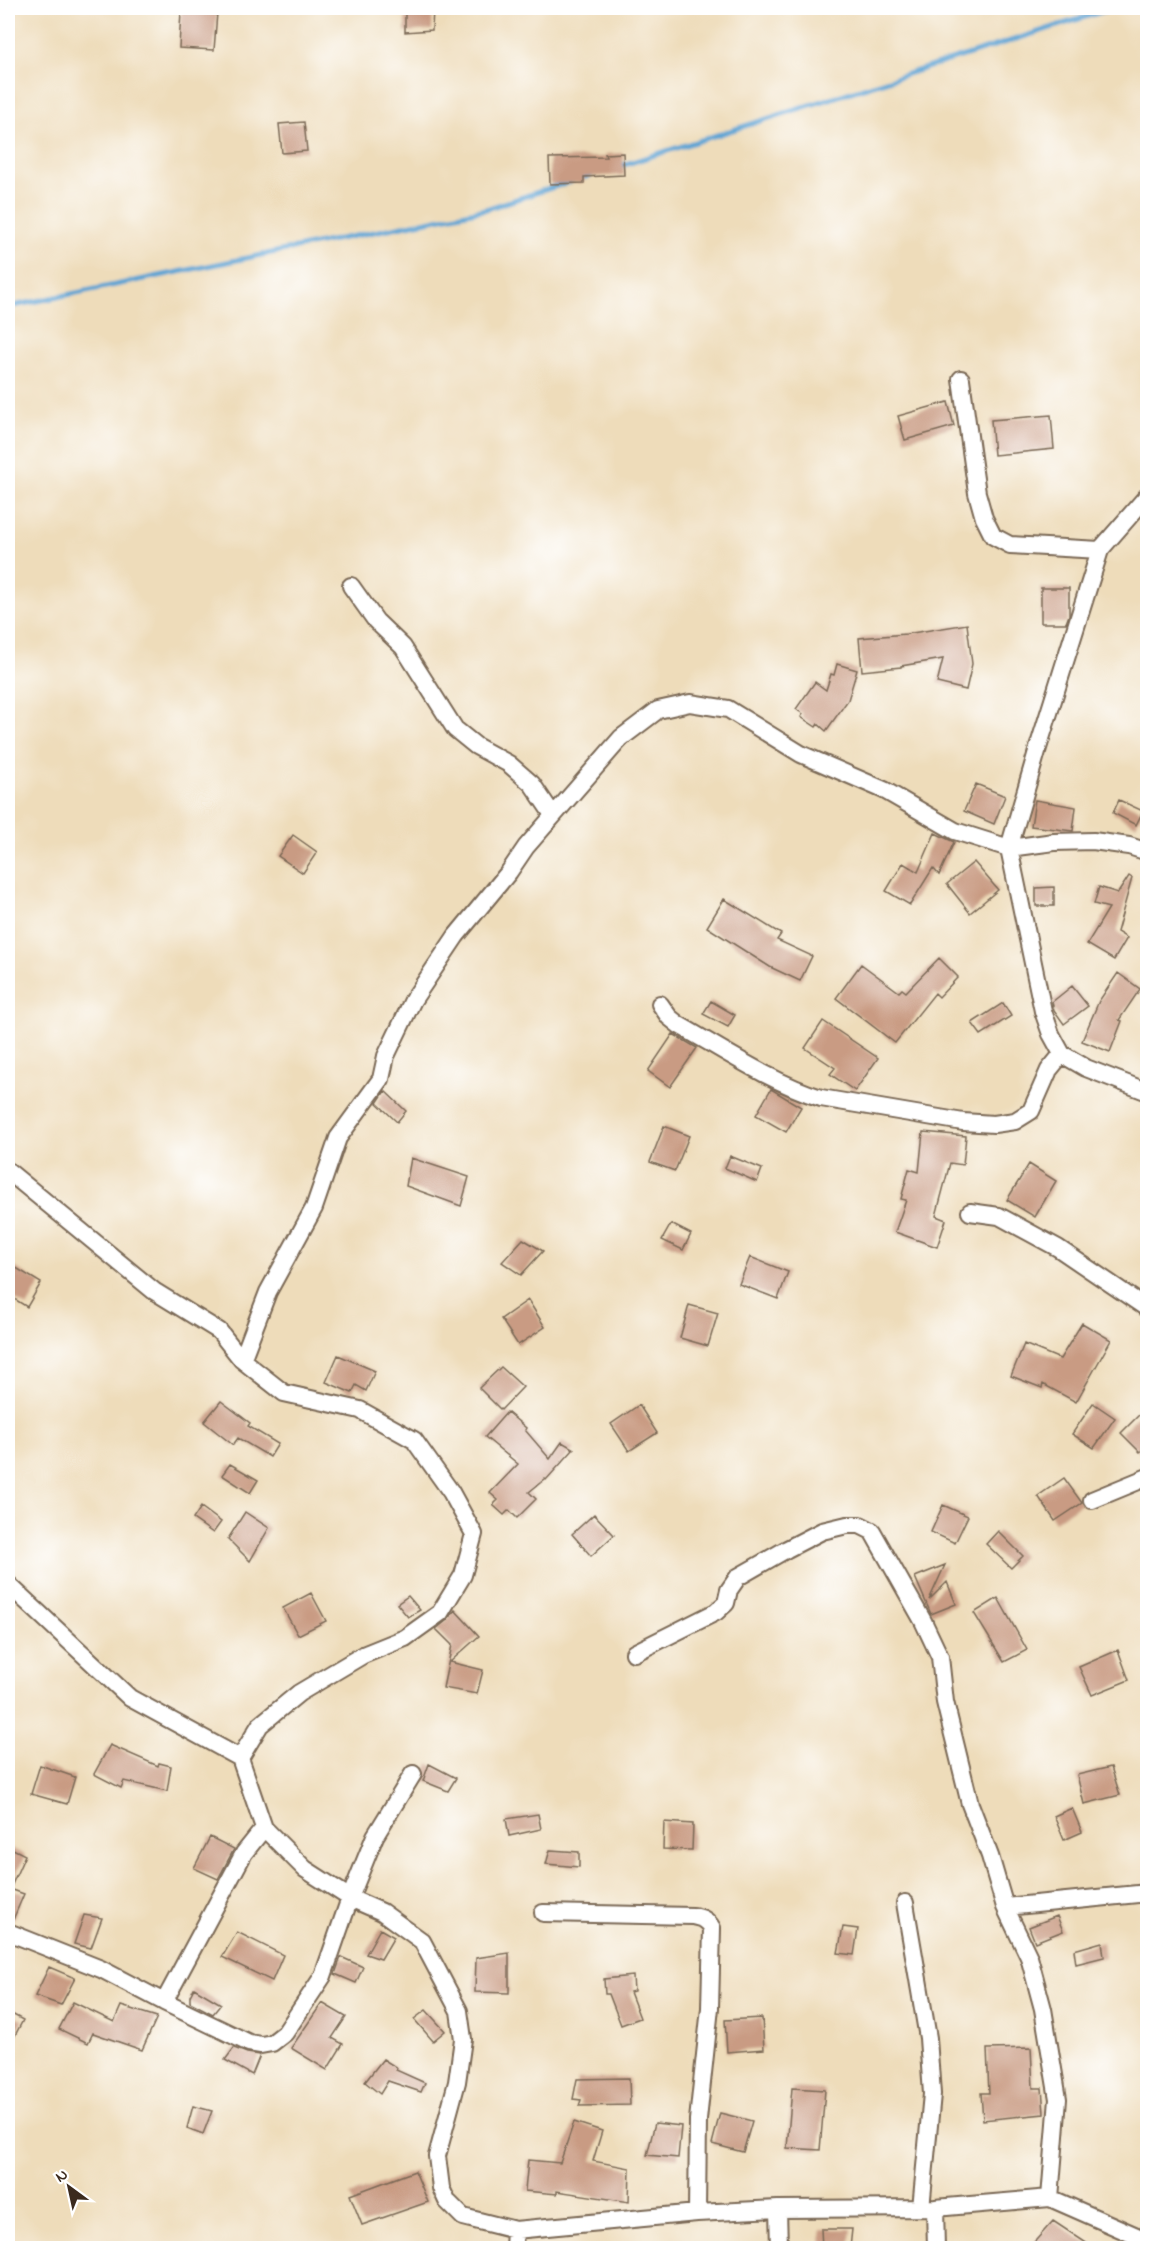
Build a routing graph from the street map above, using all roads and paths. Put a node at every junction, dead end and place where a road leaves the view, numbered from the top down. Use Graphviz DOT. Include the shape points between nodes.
graph roads {
  1 [pos="960,379"];
  2 [pos="1148,495"];
  3 [pos="1100,550"];
  4 [pos="351,586"];
  5 [pos="554,815"];
  6 [pos="1009,848"];
  7 [pos="1148,852"];
  8 [pos="660,1004"];
  9 [pos="1062,1054"];
  10 [pos="1148,1092"];
  11 [pos="8,1171"];
  12 [pos="970,1212"];
  13 [pos="1148,1309"];
  14 [pos="242,1360"];
  15 [pos="1148,1477"];
  16 [pos="1092,1500"];
  17 [pos="8,1584"];
  18 [pos="633,1653"];
  19 [pos="240,1758"];
  20 [pos="413,1774"];
  21 [pos="264,1828"];
  22 [pos="1148,1893"];
  23 [pos="350,1898"];
  24 [pos="905,1903"];
  25 [pos="1005,1907"];
  26 [pos="543,1913"];
  27 [pos="8,1932"];
  28 [pos="164,2002"];
  29 [pos="1050,2198"];
  30 [pos="928,2208"];
  31 [pos="778,2209"];
  32 [pos="697,2213"];
  33 [pos="515,2230"];
  34 [pos="1148,2241"];
  35 [pos="514,2248"];
  36 [pos="779,2248"];
  37 [pos="936,2248"];
  1 -- 3 [label="street" via="977,494 993,536 1010,545"];
  2 -- 3 [label="street"];
  3 -- 6 [label="street"];
  4 -- 5 [label="street" via="376,621 403,647 455,729 509,764 532,784"];
  5 -- 6 [label="street" via="621,738 658,710 690,703 728,709 801,754 884,790 955,831"];
  5 -- 14 [label="street" via="456,936 413,1000 386,1056 381,1079 338,1138 314,1208 268,1292"];
  6 -- 7 [label="street" via="1093,841"];
  6 -- 9 [label="street" via="1043,1011"];
  8 -- 9 [label="street" via="679,1025 803,1092 963,1122 1015,1121 1030,1111 1049,1070"];
  9 -- 10 [label="street" via="1086,1068"];
  11 -- 14 [label="street" via="154,1291 219,1331"];
  12 -- 13 [label="street" via="999,1216 1058,1248"];
  14 -- 19 [label="street" via="284,1393 360,1410 414,1440 451,1492 474,1534 463,1575 440,1613 405,1638 363,1655 299,1693 260,1725"];
  15 -- 16 [label="street"];
  17 -- 19 [label="street" via="130,1698"];
  18 -- 25 [label="street" via="716,1612 726,1602 738,1577 822,1531 861,1525 872,1531 940,1657 945,1701 970,1804"];
  19 -- 21 [label="street"];
  20 -- 23 [label="street" via="375,1836"];
  21 -- 23 [label="street" via="305,1869"];
  21 -- 28 [label="street" via="244,1853"];
  22 -- 25 [label="street"];
  23 -- 28 [label="street" via="323,1976 285,2033 272,2043 249,2043"];
  23 -- 33 [label="street" via="382,1912 422,1941 446,1983 459,2011 463,2039 457,2082 436,2156 441,2188 447,2201 463,2217"];
  24 -- 30 [label="street" via="928,2038 932,2094"];
  25 -- 29 [label="street" via="1029,1958 1044,2009 1058,2099"];
  26 -- 32 [label="street" via="693,1916 709,1922 710,2008 698,2120"];
  27 -- 28 [label="street" via="101,1969"];
  29 -- 30 [label="street"];
  29 -- 34 [label="street"];
  30 -- 31 [label="street"];
  30 -- 37 [label="street"];
  31 -- 32 [label="street"];
  31 -- 36 [label="street"];
  32 -- 33 [label="street"];
  33 -- 35 [label="street"];
}
